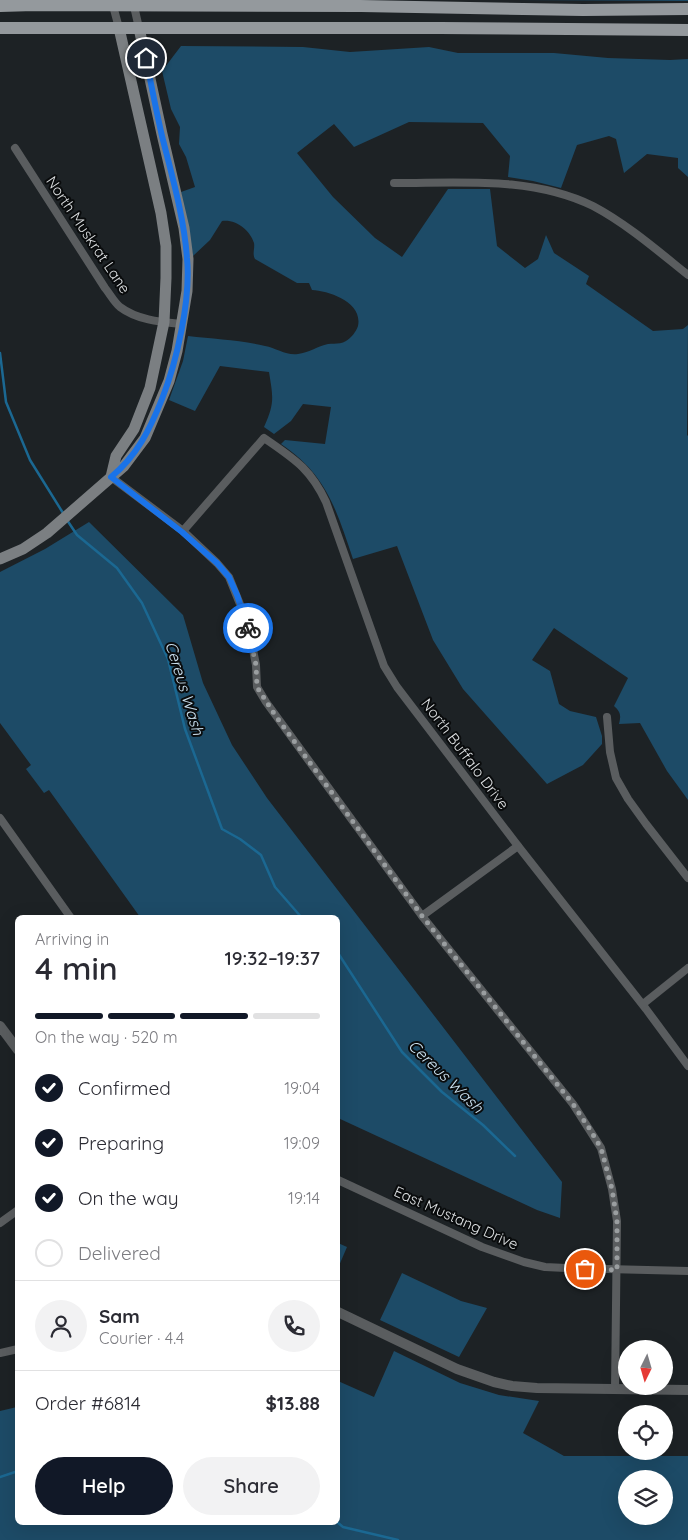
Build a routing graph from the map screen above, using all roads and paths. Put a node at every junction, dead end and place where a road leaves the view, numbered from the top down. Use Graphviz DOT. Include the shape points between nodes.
graph roads {
  1 [pos="133,2"];
  2 [pos="112,3"];
  3 [pos="0,6"];
  4 [pos="688,9"];
  5 [pos="0,28"];
  6 [pos="119,28"];
  7 [pos="139,28"];
  8 [pos="688,30"];
  9 [pos="15,148"];
  10 [pos="394,183"];
  11 [pos="688,275"];
  12 [pos="164,322"];
  13 [pos="181,324"];
  14 [pos="111,477"];
  15 [pos="182,532"];
  16 [pos="0,559"];
  17 [pos="607,716"];
  18 [pos="0,818"];
  19 [pos="518,846"];
  20 [pos="688,878"];
  21 [pos="69,915"];
  22 [pos="422,916"];
  23 [pos="688,968"];
  24 [pos="643,1004"];
  25 [pos="0,1026"];
  26 [pos="15,1046"];
  27 [pos="688,1066"];
  28 [pos="340,1181"];
  29 [pos="15,1212"];
  30 [pos="0,1223"];
  31 [pos="617,1270"];
  32 [pos="688,1271"];
  33 [pos="340,1313"];
  34 [pos="15,1350"];
  35 [pos="0,1353"];
  36 [pos="615,1390"];
  37 [pos="688,1390"];
  1 -- 2 [label="main road"];
  1 -- 4 [label="main road"];
  1 -- 7 [label="street"];
  2 -- 3 [label="main road"];
  2 -- 6 [label="street"];
  5 -- 6 [label="main road"];
  6 -- 7 [label="main road"];
  6 -- 12 [label="main road" via="166,246"];
  7 -- 8 [label="main road"];
  7 -- 13 [label="main road" via="184,228 188,259 187,291"];
  9 -- 12 [label="street, North Muskrat Lane" via="105,288 120,306 136,316"];
  10 -- 11 [label="street" via="508,184 561,194 591,205 617,220"];
  12 -- 13 [label="street, North Muskrat Lane"];
  12 -- 14 [label="main road" via="150,388 134,429 116,456"];
  13 -- 14 [label="main road" via="169,381 145,438 124,466"];
  14 -- 15 [label="street"];
  14 -- 16 [label="main road" via="47,533"];
  15 -- 19 [label="street, North Buffalo Drive" via="264,438 305,468 317,482 337,530 384,666 397,688"];
  15 -- 22 [label="street" via="229,577 248,624 257,687 266,702"];
  17 -- 20 [label="street" via="616,778 646,824"];
  18 -- 21 [label="street"];
  19 -- 22 [label="street"];
  19 -- 24 [label="street, North Buffalo Drive"];
  22 -- 31 [label="street" via="573,1104 601,1148 617,1221"];
  23 -- 24 [label="street"];
  24 -- 27 [label="street, North Buffalo Drive"];
  25 -- 26 [label="street"];
  28 -- 31 [label="street, East Mustang Drive" via="504,1256 545,1267"];
  29 -- 30 [label="street"];
  31 -- 32 [label="street, East Mustang Drive"];
  31 -- 36 [label="street"];
  33 -- 36 [label="street" via="457,1369 494,1382 537,1388"];
  34 -- 35 [label="street"];
  36 -- 37 [label="street"];
}
